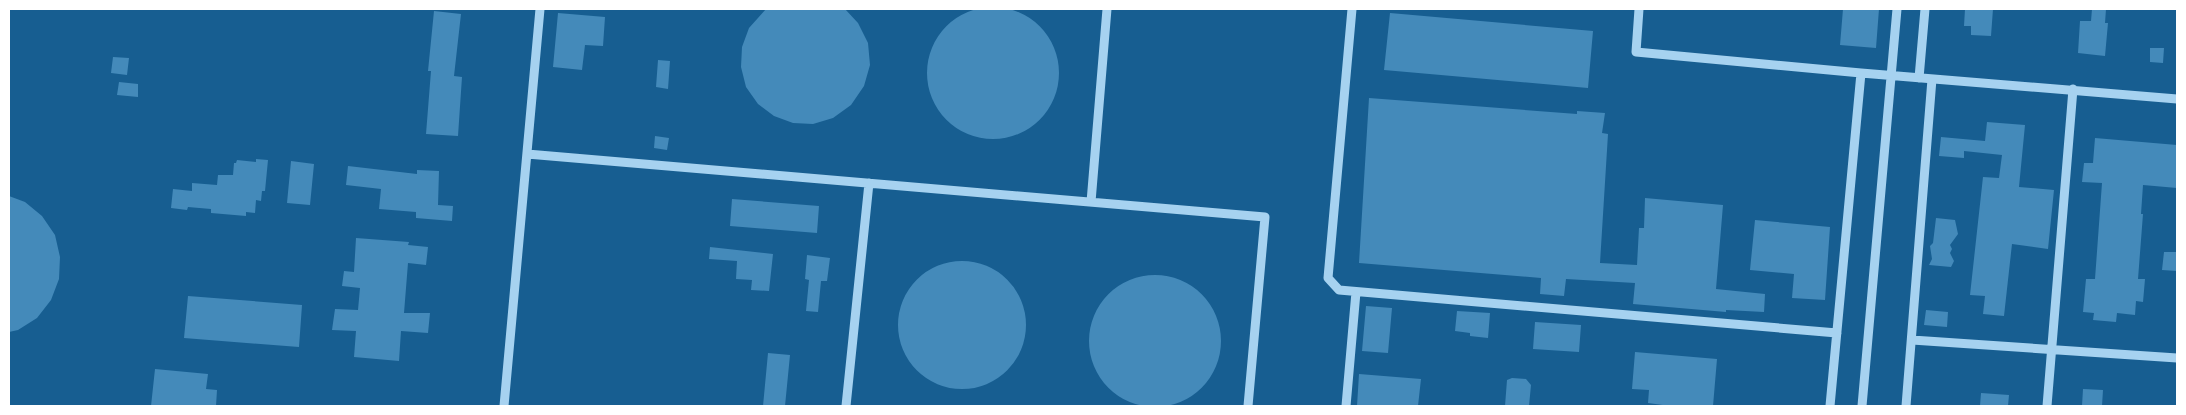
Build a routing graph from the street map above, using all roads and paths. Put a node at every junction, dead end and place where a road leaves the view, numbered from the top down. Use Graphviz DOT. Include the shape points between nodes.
graph roads {
  1 [pos="540,9"];
  2 [pos="1107,9"];
  3 [pos="1352,9"];
  4 [pos="1639,9"];
  5 [pos="1897,9"];
  6 [pos="1924,9"];
  7 [pos="1861,73"];
  8 [pos="1892,75"];
  9 [pos="1919,78"];
  10 [pos="1932,79"];
  11 [pos="2073,89"];
  12 [pos="2177,99"];
  13 [pos="527,154"];
  14 [pos="869,183"];
  15 [pos="1091,202"];
  16 [pos="1356,292"];
  17 [pos="1837,333"];
  18 [pos="1912,340"];
  19 [pos="2051,350"];
  20 [pos="2177,358"];
  21 [pos="504,406"];
  22 [pos="846,406"];
  23 [pos="1248,406"];
  24 [pos="1346,406"];
  25 [pos="1830,406"];
  26 [pos="1862,406"];
  27 [pos="1906,406"];
  28 [pos="2047,406"];
  1 -- 13 [label="lane"];
  2 -- 15 [label="lane"];
  3 -- 16 [label="lane" via="1328,278 1339,290"];
  4 -- 7 [label="lane" via="1636,52"];
  5 -- 8 [label="lane"];
  6 -- 9 [label="lane"];
  7 -- 8 [label="lane"];
  7 -- 17 [label="lane"];
  8 -- 9 [label="lane"];
  8 -- 26 [label="lane"];
  9 -- 10 [label="lane"];
  10 -- 11 [label="lane"];
  10 -- 18 [label="lane"];
  11 -- 12 [label="lane"];
  11 -- 19 [label="lane"];
  13 -- 14 [label="lane"];
  13 -- 21 [label="lane"];
  14 -- 15 [label="lane"];
  14 -- 22 [label="lane"];
  15 -- 23 [label="lane" via="1265,217"];
  16 -- 17 [label="lane"];
  16 -- 24 [label="lane"];
  17 -- 25 [label="lane"];
  18 -- 19 [label="lane"];
  18 -- 27 [label="lane"];
  19 -- 20 [label="lane"];
  19 -- 28 [label="lane"];
}
